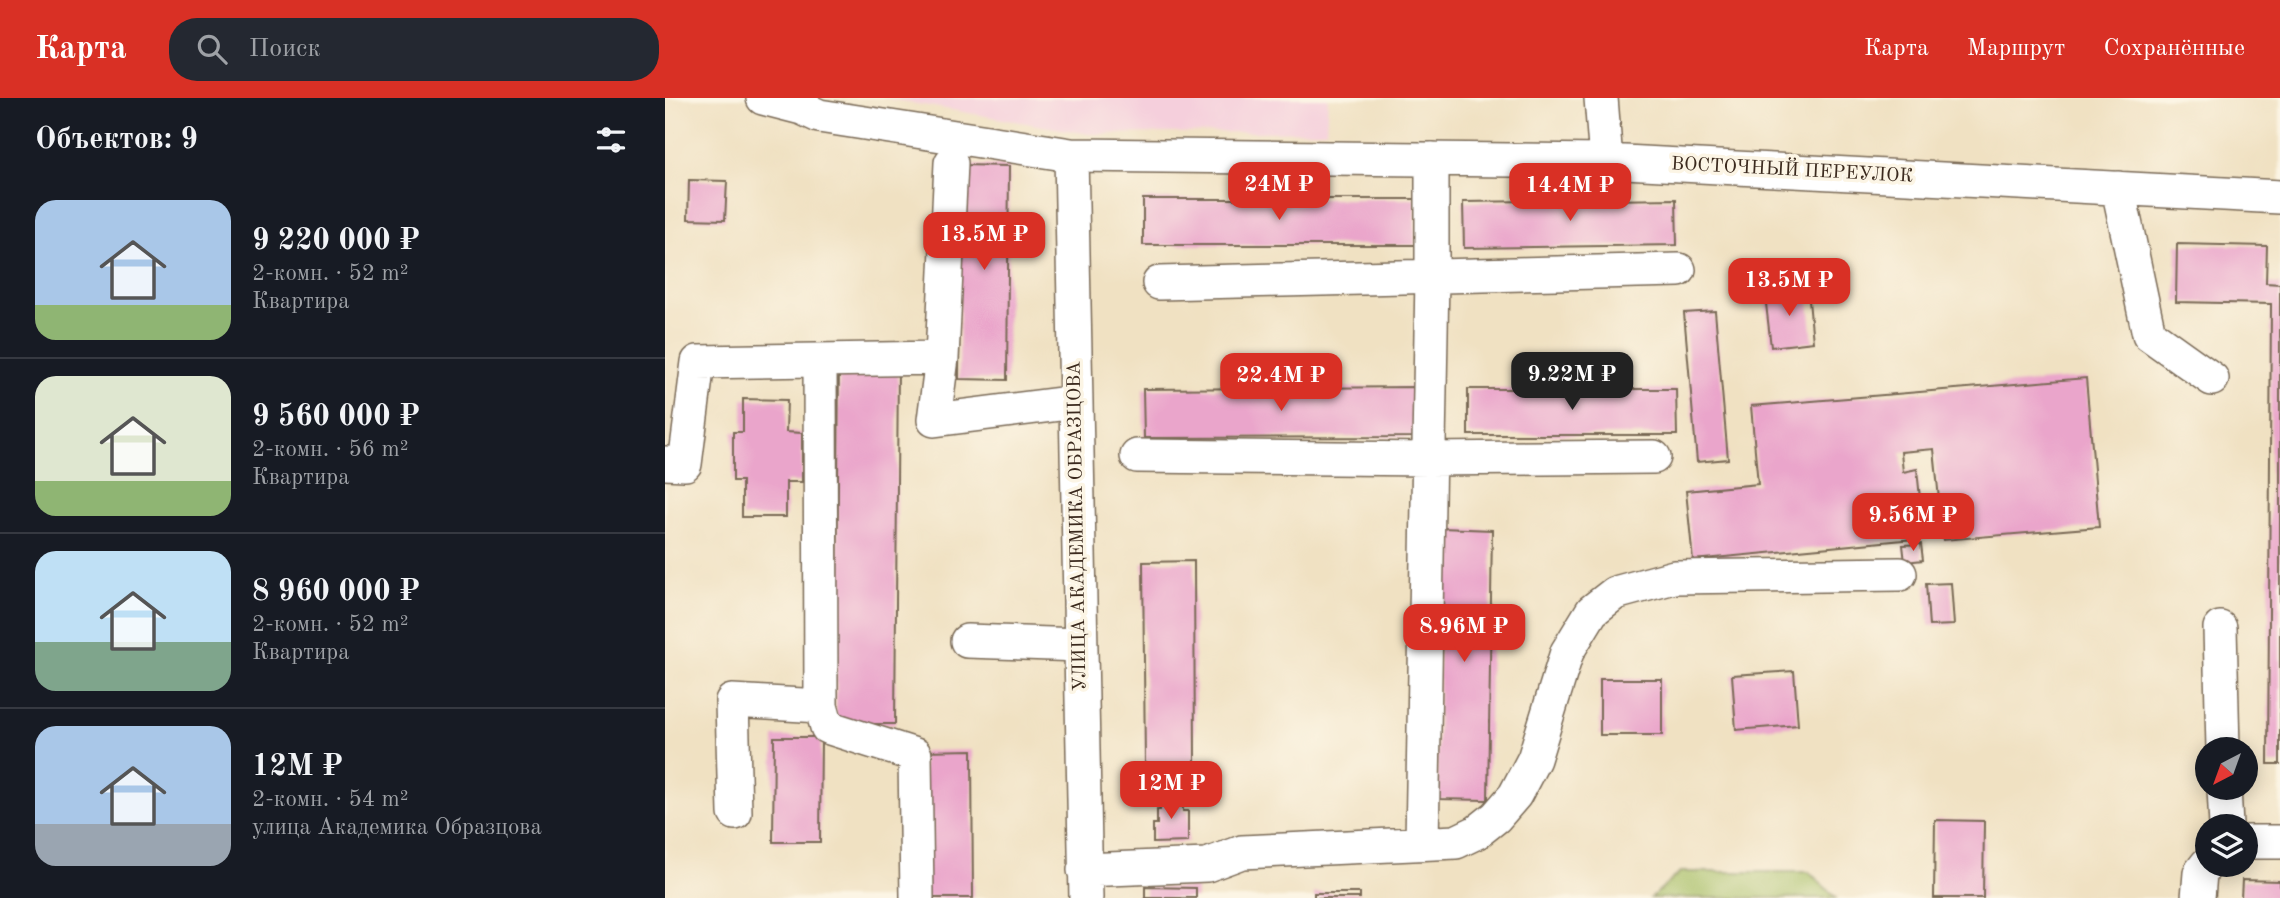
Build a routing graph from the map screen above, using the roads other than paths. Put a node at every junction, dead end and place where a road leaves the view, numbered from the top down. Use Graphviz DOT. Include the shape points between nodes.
graph roads {
  1 [pos="763,98"];
  2 [pos="1601,98"];
  3 [pos="801,103"];
  4 [pos="1071,155"];
  5 [pos="1432,159"];
  6 [pos="1606,162"];
  7 [pos="951,163"];
  8 [pos="2118,188"];
  9 [pos="2280,197"];
  10 [pos="1679,270"];
  11 [pos="1432,276"];
  12 [pos="1159,283"];
  13 [pos="941,358"];
  14 [pos="820,360"];
  15 [pos="2212,379"];
  16 [pos="1076,402"];
  17 [pos="1137,456"];
  18 [pos="1654,457"];
  19 [pos="1429,459"];
  20 [pos="665,463"];
  21 [pos="1900,573"];
  22 [pos="2220,628"];
  23 [pos="967,641"];
  24 [pos="1080,645"];
  25 [pos="821,706"];
  26 [pos="2223,737"];
  27 [pos="735,813"];
  28 [pos="2258,842"];
  29 [pos="2280,842"];
  30 [pos="1422,844"];
  31 [pos="2200,877"];
  32 [pos="1085,884"];
  33 [pos="917,898"];
  34 [pos="2198,898"];
  1 -- 3 [label="street, ВОСТОЧНЫЙ ПЕРЕУЛОК"];
  2 -- 6 [label="street"];
  3 -- 4 [label="street, ВОСТОЧНЫЙ ПЕРЕУЛОК" via="819,116"];
  4 -- 5 [label="street, ВОСТОЧНЫЙ ПЕРЕУЛОК"];
  4 -- 16 [label="street, УЛИЦА АКАДЕМИКА ОБРАЗЦОВА"];
  5 -- 6 [label="street, ВОСТОЧНЫЙ ПЕРЕУЛОК"];
  5 -- 11 [label="street"];
  6 -- 8 [label="street, ВОСТОЧНЫЙ ПЕРЕУЛОК"];
  7 -- 13 [label="street"];
  8 -- 9 [label="street, ВОСТОЧНЫЙ ПЕРЕУЛОК"];
  8 -- 15 [label="street" via="2149,334"];
  10 -- 11 [label="street"];
  11 -- 12 [label="street"];
  11 -- 19 [label="street"];
  13 -- 14 [label="street"];
  13 -- 16 [label="street" via="934,420"];
  14 -- 20 [label="street" via="698,362 685,464"];
  14 -- 25 [label="street"];
  16 -- 24 [label="street, УЛИЦА АКАДЕМИКА ОБРАЗЦОВА"];
  17 -- 19 [label="street"];
  18 -- 19 [label="street"];
  19 -- 30 [label="street"];
  21 -- 30 [label="street" via="1674,577 1615,593 1592,611 1567,652 1534,759 1515,795 1477,832 1456,842"];
  22 -- 26 [label="street"];
  23 -- 24 [label="street"];
  24 -- 32 [label="street, УЛИЦА АКАДЕМИКА ОБРАЗЦОВА"];
  25 -- 27 [label="street" via="732,701"];
  25 -- 33 [label="street" via="827,727 915,755"];
  28 -- 29 [label="street"];
  30 -- 32 [label="street" via="1242,852 1207,865"];
  31 -- 34 [label="street"];
}
